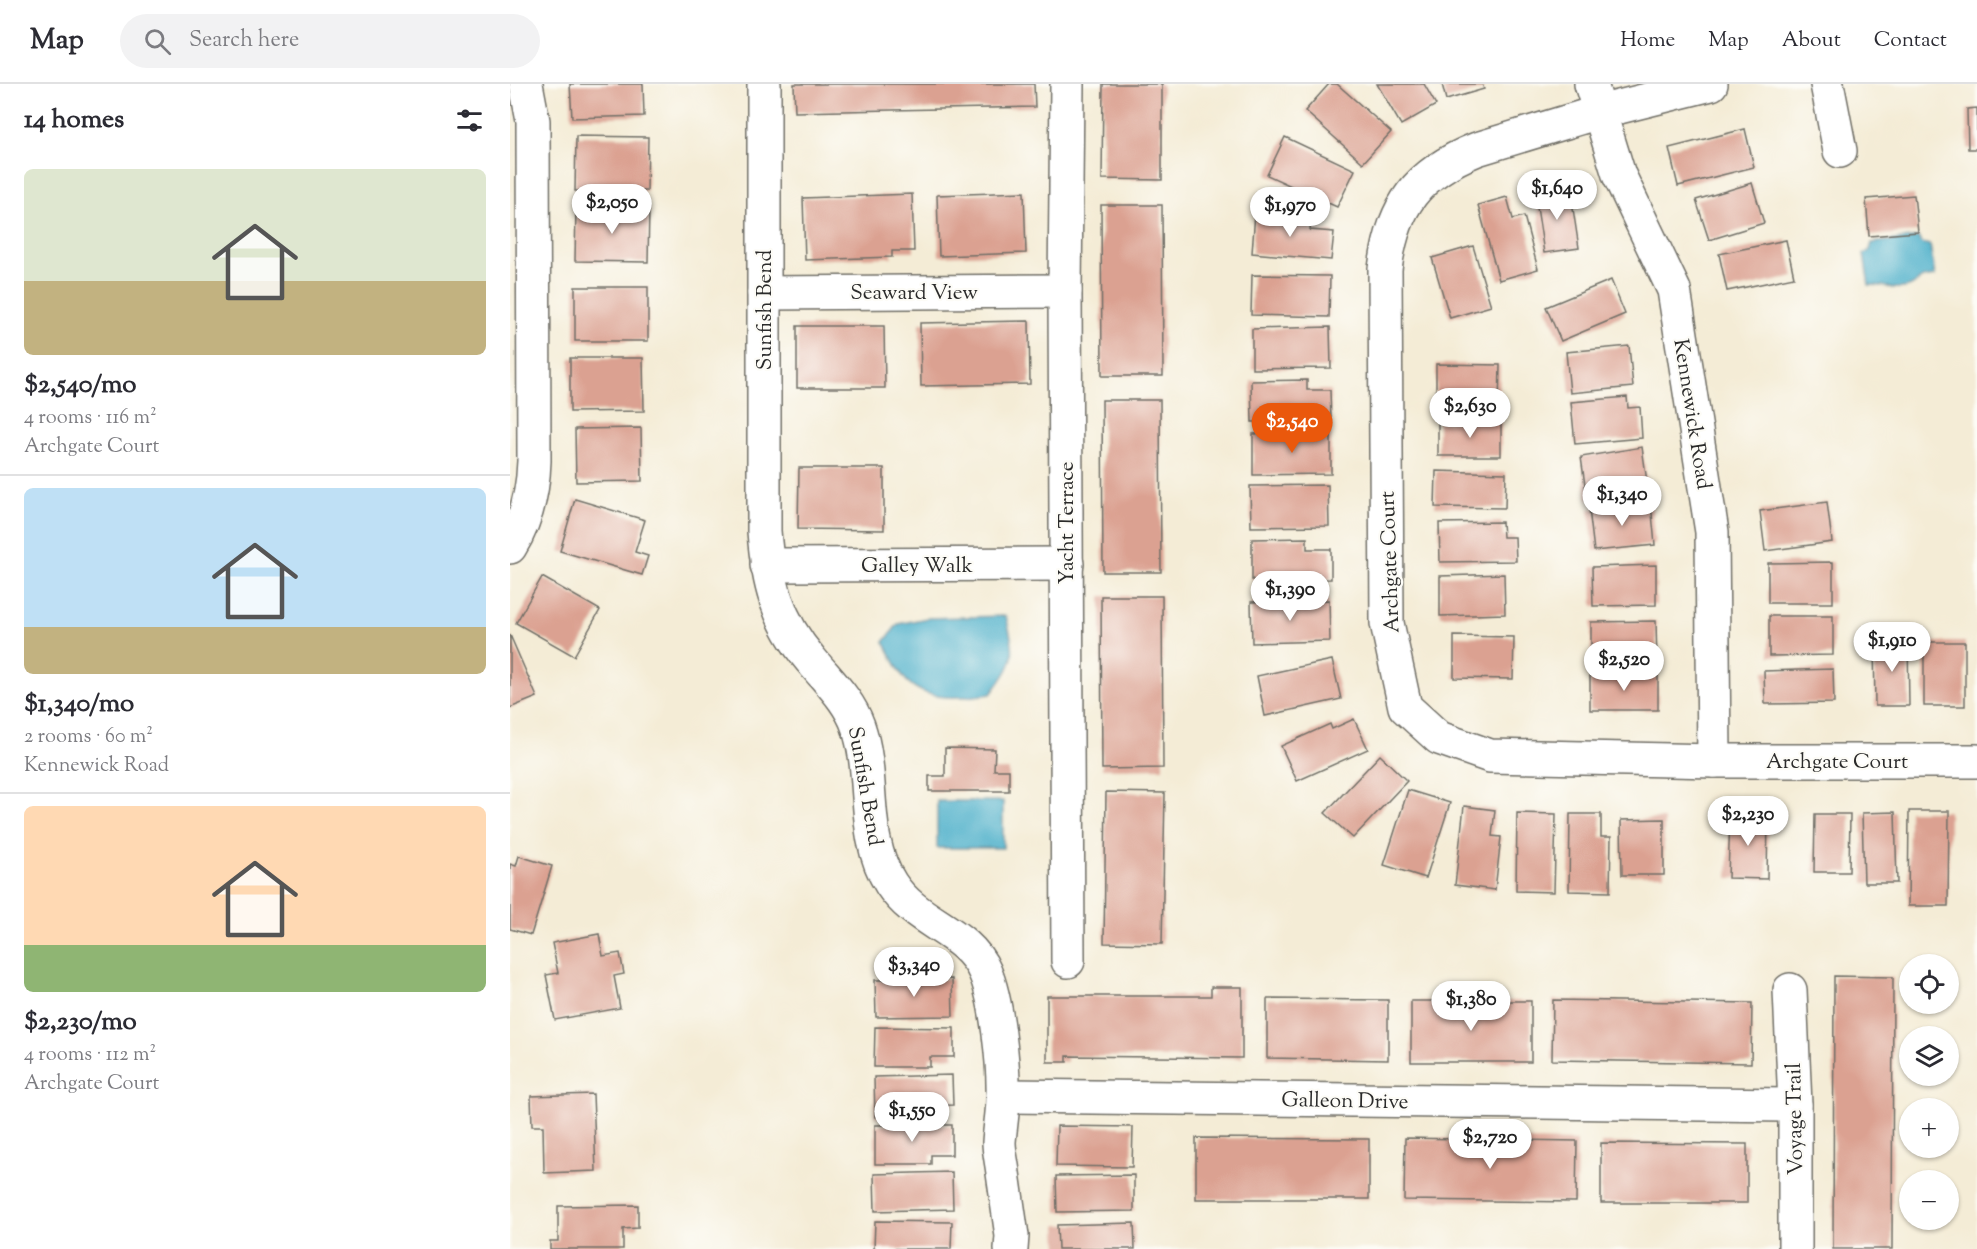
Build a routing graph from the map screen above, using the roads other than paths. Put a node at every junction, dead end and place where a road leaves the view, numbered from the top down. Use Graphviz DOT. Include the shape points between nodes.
graph roads {
  1 [pos="526,84"];
  2 [pos="764,84"];
  3 [pos="1067,84"];
  4 [pos="1711,84"];
  5 [pos="1827,84"];
  6 [pos="1595,98"];
  7 [pos="1840,151"];
  8 [pos="1065,291"];
  9 [pos="764,293"];
  10 [pos="510,547"];
  11 [pos="1066,564"];
  12 [pos="767,565"];
  13 [pos="1714,761"];
  14 [pos="1977,761"];
  15 [pos="1068,961"];
  16 [pos="1790,990"];
  17 [pos="1003,1096"];
  18 [pos="1795,1105"];
  19 [pos="1011,1249"];
  20 [pos="1795,1249"];
  1 -- 10 [label="street" via="532,121 534,461 528,508"];
  2 -- 9 [label="street, Sunfish Bend"];
  3 -- 8 [label="street, Yacht Terrace"];
  4 -- 6 [label="street, Archgate Court"];
  5 -- 7 [label="street"];
  6 -- 13 [label="street, Kennewick Road" via="1618,175 1674,290 1712,532"];
  6 -- 13 [label="street, Archgate Court" via="1440,166 1414,189 1401,208 1385,269 1387,623 1405,707 1439,738 1490,756"];
  8 -- 9 [label="street, Seaward View"];
  8 -- 11 [label="street, Yacht Terrace"];
  9 -- 12 [label="street, Sunfish Bend"];
  11 -- 12 [label="street, Galley Walk"];
  11 -- 15 [label="street, Yacht Terrace"];
  12 -- 17 [label="street, Sunfish Bend" via="776,604 788,630 843,697 858,725 866,756 870,821 876,851 889,881 913,909 970,948 986,973 995,1013"];
  13 -- 14 [label="street, Archgate Court"];
  16 -- 18 [label="street, Voyage Trail"];
  17 -- 18 [label="street, Galleon Drive"];
  17 -- 19 [label="street, Sunfish Bend" via="999,1144"];
  18 -- 20 [label="street, Voyage Trail"];
}
